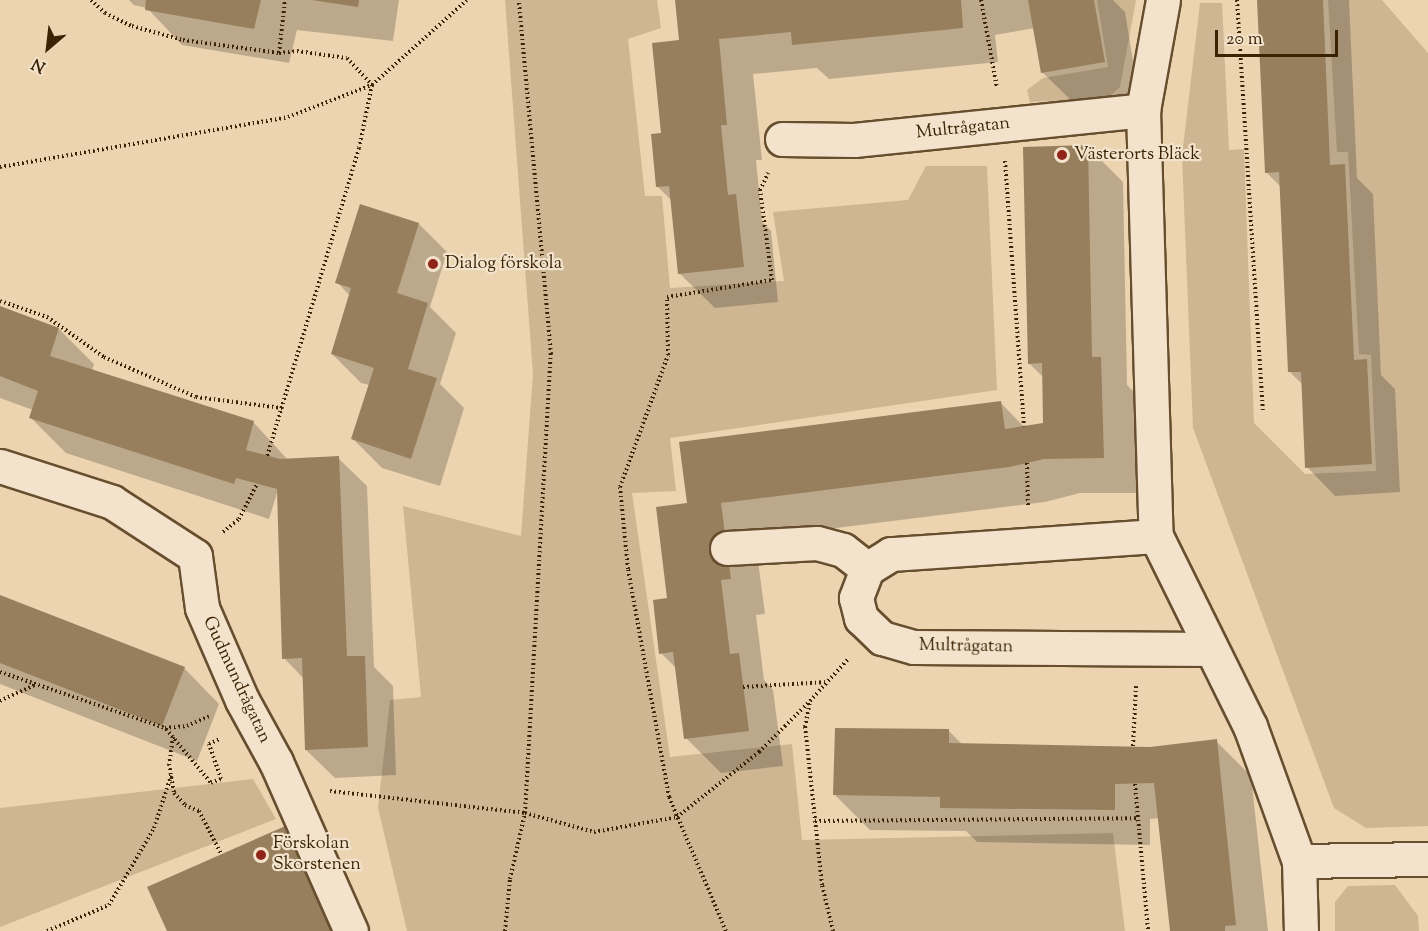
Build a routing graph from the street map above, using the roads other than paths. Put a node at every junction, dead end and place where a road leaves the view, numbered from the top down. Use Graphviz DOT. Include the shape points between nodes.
graph roads {
  1 [pos="1163,0"];
  2 [pos="1143,110"];
  3 [pos="782,139"];
  4 [pos="0,466"];
  5 [pos="1156,536"];
  6 [pos="727,548"];
  7 [pos="867,569"];
  8 [pos="1210,649"];
  9 [pos="1428,859"];
  10 [pos="1299,861"];
  11 [pos="351,931"];
  12 [pos="1301,931"];
  1 -- 2 [label="street"];
  2 -- 3 [label="street, Multrågatan" via="854,140"];
  2 -- 5 [label="street"];
  4 -- 11 [label="street, Gudmundrågatan" via="112,502 195,556 202,608"];
  5 -- 7 [label="street" via="891,554"];
  5 -- 8 [label="street"];
  6 -- 7 [label="street" via="817,543 843,550"];
  7 -- 8 [label="street, Multrågatan" via="856,598 861,618 882,638 914,647"];
  8 -- 10 [label="street" via="1250,726"];
  9 -- 10 [label="street"];
  10 -- 12 [label="street"];
}
